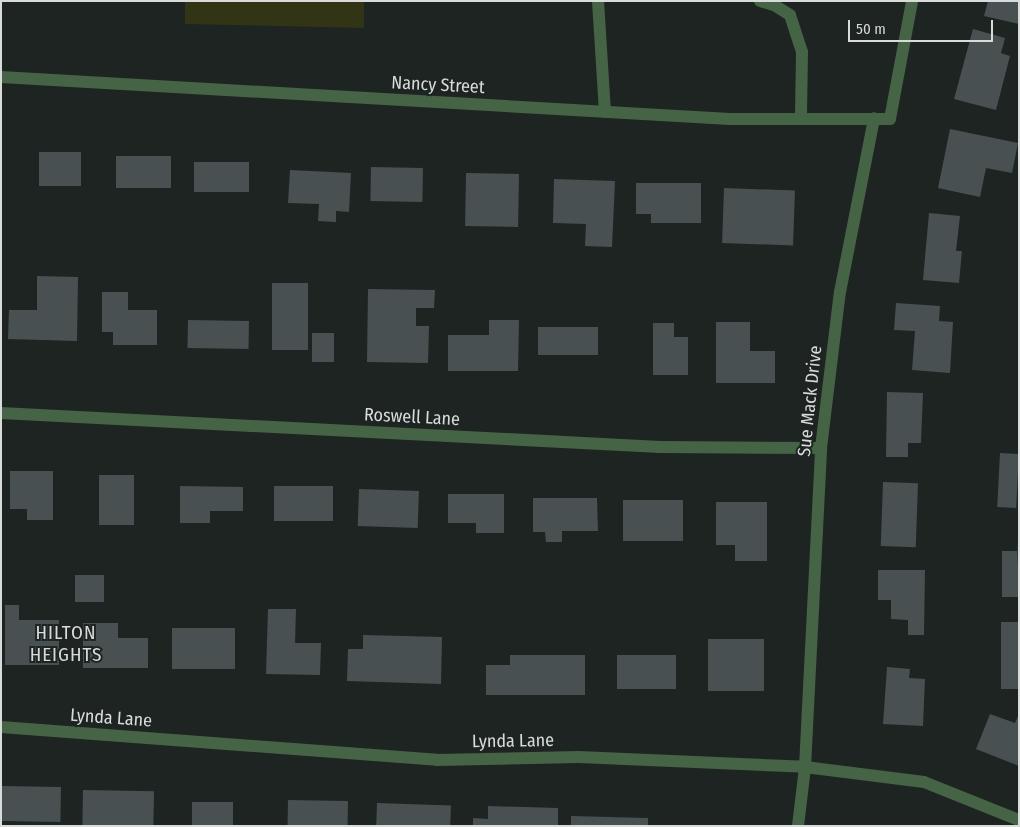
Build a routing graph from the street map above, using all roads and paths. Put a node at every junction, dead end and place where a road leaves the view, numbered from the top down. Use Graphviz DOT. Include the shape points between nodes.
graph roads {
  1 [pos="598,1"];
  2 [pos="760,1"];
  3 [pos="912,1"];
  4 [pos="1,77"];
  5 [pos="605,112"];
  6 [pos="874,118"];
  7 [pos="801,119"];
  8 [pos="1,413"];
  9 [pos="821,448"];
  10 [pos="1,727"];
  11 [pos="805,767"];
  12 [pos="1019,820"];
  13 [pos="798,826"];
  1 -- 5 [label="street"];
  2 -- 7 [label="street" via="790,15 802,52"];
  3 -- 6 [label="street" via="890,119"];
  4 -- 5 [label="street, Nancy Street"];
  5 -- 7 [label="street, Nancy Street" via="730,119"];
  6 -- 7 [label="street, Nancy Street"];
  6 -- 9 [label="street, Sue Mack Drive" via="840,292"];
  8 -- 9 [label="street, Roswell Lane" via="660,447"];
  9 -- 11 [label="street, Sue Mack Drive"];
  10 -- 11 [label="street, Lynda Lane" via="437,760 579,757"];
  11 -- 12 [label="street, Lynda Lane" via="924,782"];
  11 -- 13 [label="street, Sue Mack Drive"];
}
